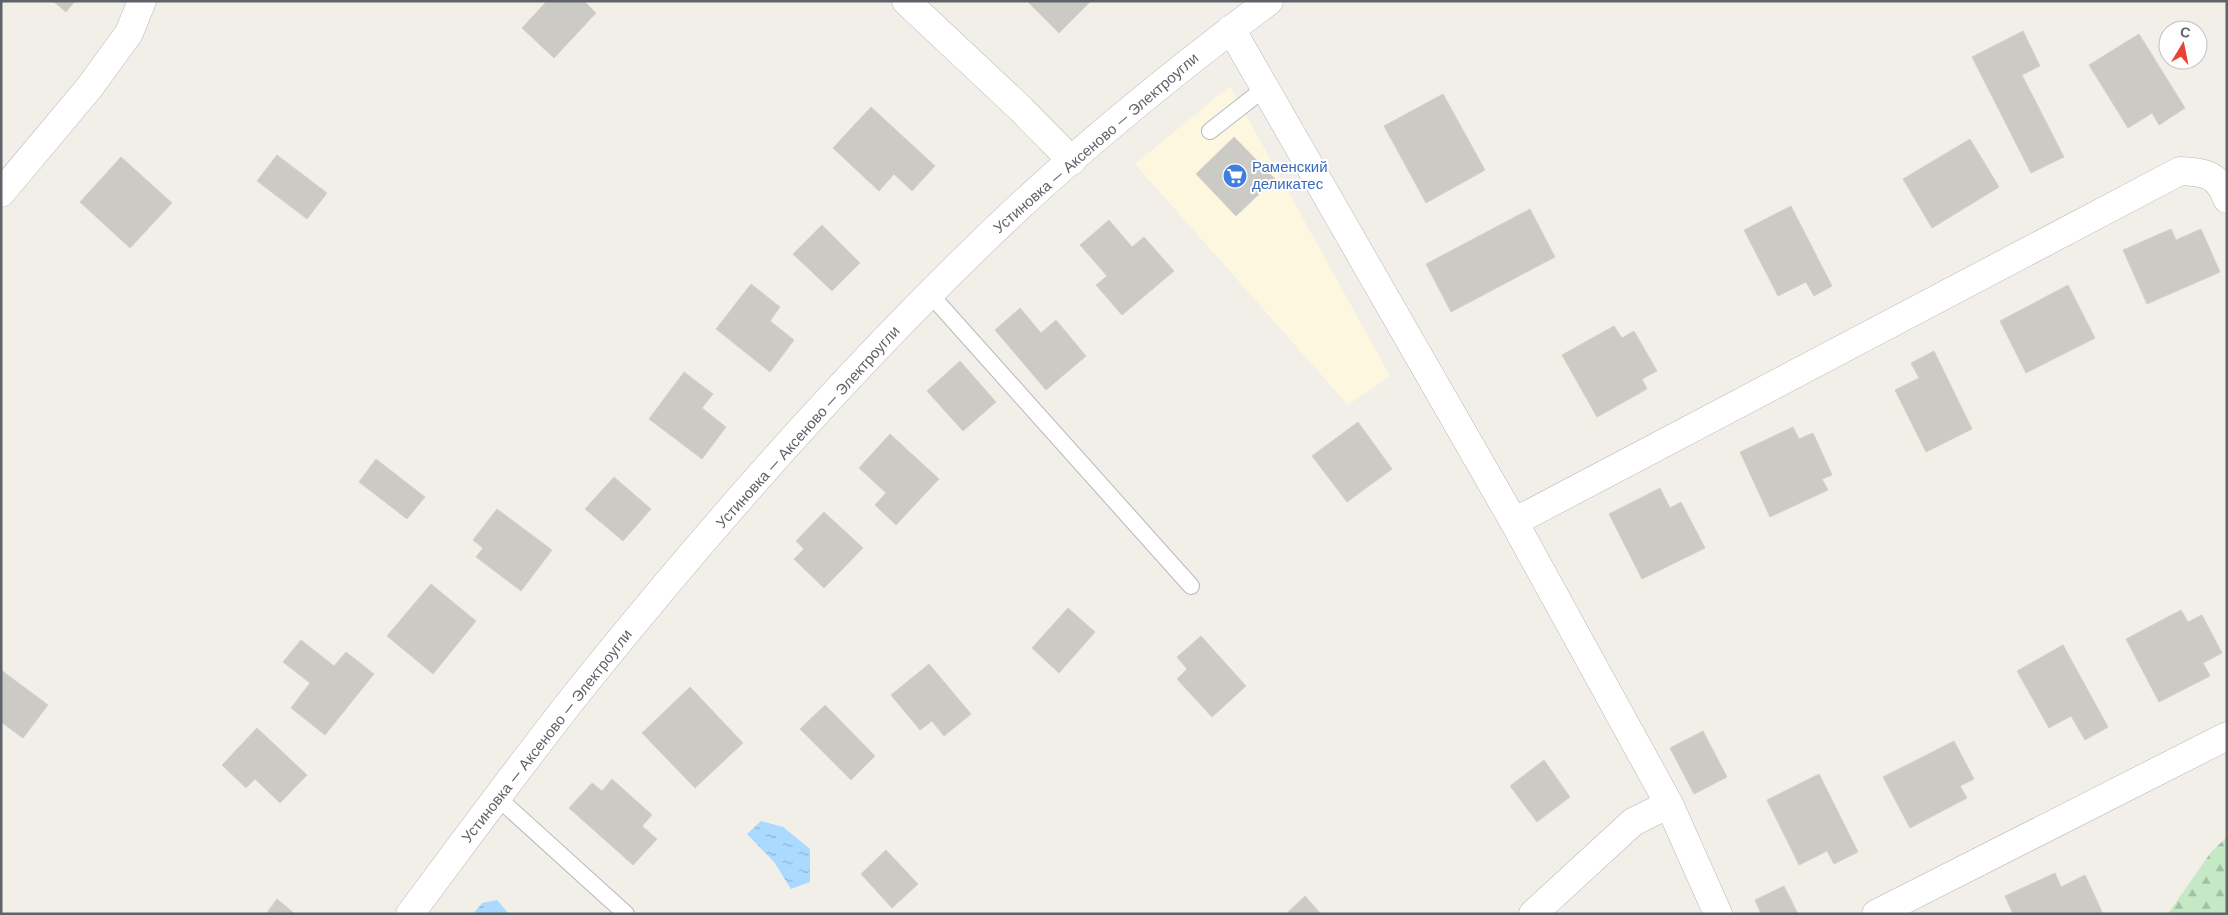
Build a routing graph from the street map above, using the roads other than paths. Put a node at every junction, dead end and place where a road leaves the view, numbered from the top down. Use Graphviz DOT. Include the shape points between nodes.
graph roads {
  1 [pos="142,1"];
  2 [pos="906,1"];
  3 [pos="1269,1"];
  4 [pos="1231,29"];
  5 [pos="1265,88"];
  6 [pos="1210,131"];
  7 [pos="1072,161"];
  8 [pos="1,193"];
  9 [pos="2227,199"];
  10 [pos="930,294"];
  11 [pos="1514,522"];
  12 [pos="1190,586"];
  13 [pos="2227,736"];
  14 [pos="498,798"];
  15 [pos="1669,804"];
  16 [pos="410,914"];
  17 [pos="626,914"];
  18 [pos="1533,914"];
  19 [pos="1718,914"];
  20 [pos="1876,914"];
  1 -- 8 [label="street" via="129,33 89,88"];
  2 -- 7 [label="street"];
  3 -- 4 [label="street, Устиновка — Аксеново — Электроугли"];
  4 -- 5 [label="street"];
  4 -- 7 [label="street, Устиновка — Аксеново — Электроугли" via="1168,78"];
  5 -- 6 [label="lane"];
  5 -- 11 [label="street"];
  7 -- 10 [label="street, Устиновка — Аксеново — Электроугли" via="1021,205"];
  9 -- 11 [label="street" via="2222,185 2204,172 2180,171"];
  10 -- 12 [label="lane"];
  10 -- 14 [label="street, Устиновка — Аксеново — Электроугли" via="858,368 730,511 581,688"];
  11 -- 15 [label="street"];
  13 -- 20 [label="street"];
  14 -- 16 [label="street, Устиновка — Аксеново — Электроугли"];
  14 -- 17 [label="lane"];
  15 -- 18 [label="street" via="1633,822"];
  15 -- 19 [label="street"];
}
